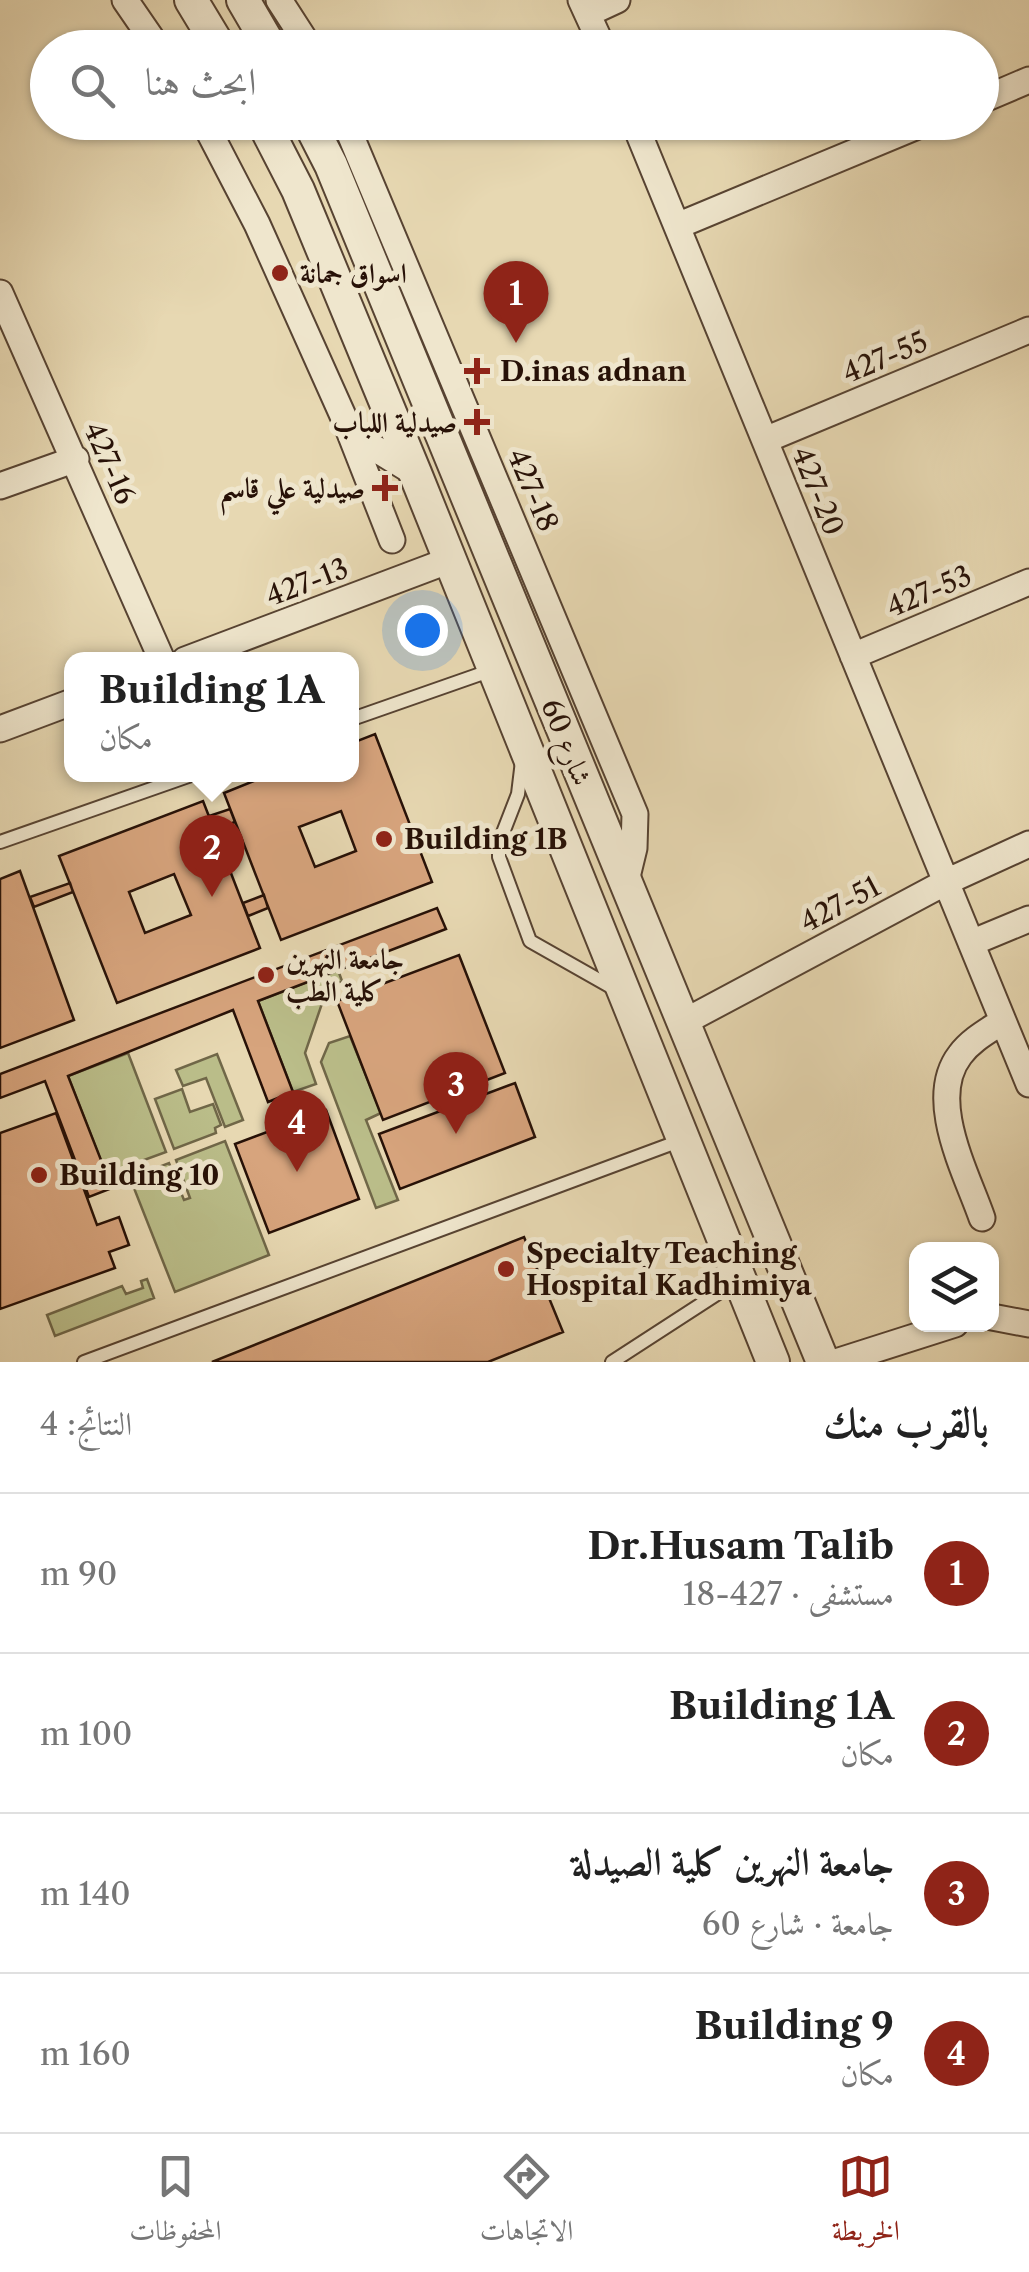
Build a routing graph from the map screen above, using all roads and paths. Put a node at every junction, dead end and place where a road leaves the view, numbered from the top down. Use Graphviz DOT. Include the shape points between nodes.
graph roads {
  1 [pos="125,0"];
  2 [pos="191,0"];
  3 [pos="243,0"];
  4 [pos="278,0"];
  5 [pos="617,0"];
  6 [pos="585,6"];
  7 [pos="146,30"];
  8 [pos="209,30"];
  9 [pos="260,30"];
  10 [pos="298,30"];
  11 [pos="595,30"];
  12 [pos="1029,80"];
  13 [pos="999,93"];
  14 [pos="213,140"];
  15 [pos="272,140"];
  16 [pos="318,140"];
  17 [pos="353,140"];
  18 [pos="641,140"];
  19 [pos="884,140"];
  20 [pos="677,226"];
  21 [pos="0,292"];
  22 [pos="1029,330"];
  23 [pos="348,427"];
  24 [pos="764,440"];
  25 [pos="76,459"];
  26 [pos="415,473"];
  27 [pos="0,486"];
  28 [pos="392,540"];
  29 [pos="450,560"];
  30 [pos="1029,582"];
  31 [pos="159,652"];
  32 [pos="206,652"];
  33 [pos="853,656"];
  34 [pos="495,669"];
  35 [pos="64,705"];
  36 [pos="359,717"];
  37 [pos="0,729"];
  38 [pos="525,744"];
  39 [pos="171,782"];
  40 [pos="0,842"];
  41 [pos="1029,844"];
  42 [pos="946,882"];
  43 [pos="625,886"];
  44 [pos="1029,918"];
  45 [pos="971,943"];
  46 [pos="626,996"];
  47 [pos="1003,1020"];
  48 [pos="682,1023"];
  49 [pos="1028,1079"];
  50 [pos="684,1140"];
  51 [pos="982,1218"];
  52 [pos="740,1279"];
  53 [pos="999,1318"];
  54 [pos="1029,1324"];
  55 [pos="930,1332"];
  56 [pos="84,1362"];
  57 [pos="612,1362"];
  58 [pos="773,1362"];
  59 [pos="824,1362"];
  60 [pos="836,1362"];
  1 -- 7 [label="street"];
  2 -- 8 [label="street"];
  3 -- 9 [label="street"];
  4 -- 10 [label="street"];
  5 -- 6 [label="street"];
  6 -- 11 [label="street"];
  12 -- 13 [label="street"];
  14 -- 23 [label="street"];
  15 -- 26 [label="street, شارع 60"];
  16 -- 43 [label="street, شارع 60"];
  17 -- 43 [label="street, 427-18" via="636,814"];
  18 -- 20 [label="street, 427-20"];
  19 -- 20 [label="street"];
  20 -- 24 [label="street, 427-20"];
  21 -- 25 [label="street, 427-16"];
  22 -- 24 [label="street, 427-55"];
  23 -- 26 [label="street"];
  23 -- 28 [label="street"];
  24 -- 33 [label="street, 427-20"];
  25 -- 27 [label="street"];
  25 -- 31 [label="street, 427-16"];
  26 -- 29 [label="street, شارع 60"];
  29 -- 32 [label="street, 427-13"];
  29 -- 34 [label="street, شارع 60"];
  30 -- 33 [label="street, 427-53"];
  33 -- 42 [label="street, 427-20"];
  34 -- 36 [label="lane"];
  34 -- 38 [label="street, شارع 60"];
  35 -- 37 [label="street"];
  38 -- 46 [label="street, شارع 60"];
  38 -- 46 [label="lane" via="499,858 530,941"];
  39 -- 40 [label="lane"];
  41 -- 42 [label="street, 427-51"];
  42 -- 45 [label="street, 427-20"];
  42 -- 48 [label="street, 427-51"];
  43 -- 48 [label="street, شارع 60"];
  44 -- 45 [label="street"];
  45 -- 47 [label="street, 427-20"];
  46 -- 50 [label="street, شارع 60"];
  47 -- 49 [label="street, 427-20"];
  47 -- 51 [label="street" via="956,1059 946,1091 945,1110"];
  48 -- 59 [label="street, شارع 60"];
  50 -- 52 [label="street, شارع 60"];
  50 -- 56 [label="lane"];
  52 -- 57 [label="lane"];
  52 -- 58 [label="street, شارع 60"];
  53 -- 54 [label="street"];
  55 -- 60 [label="street"];
}
